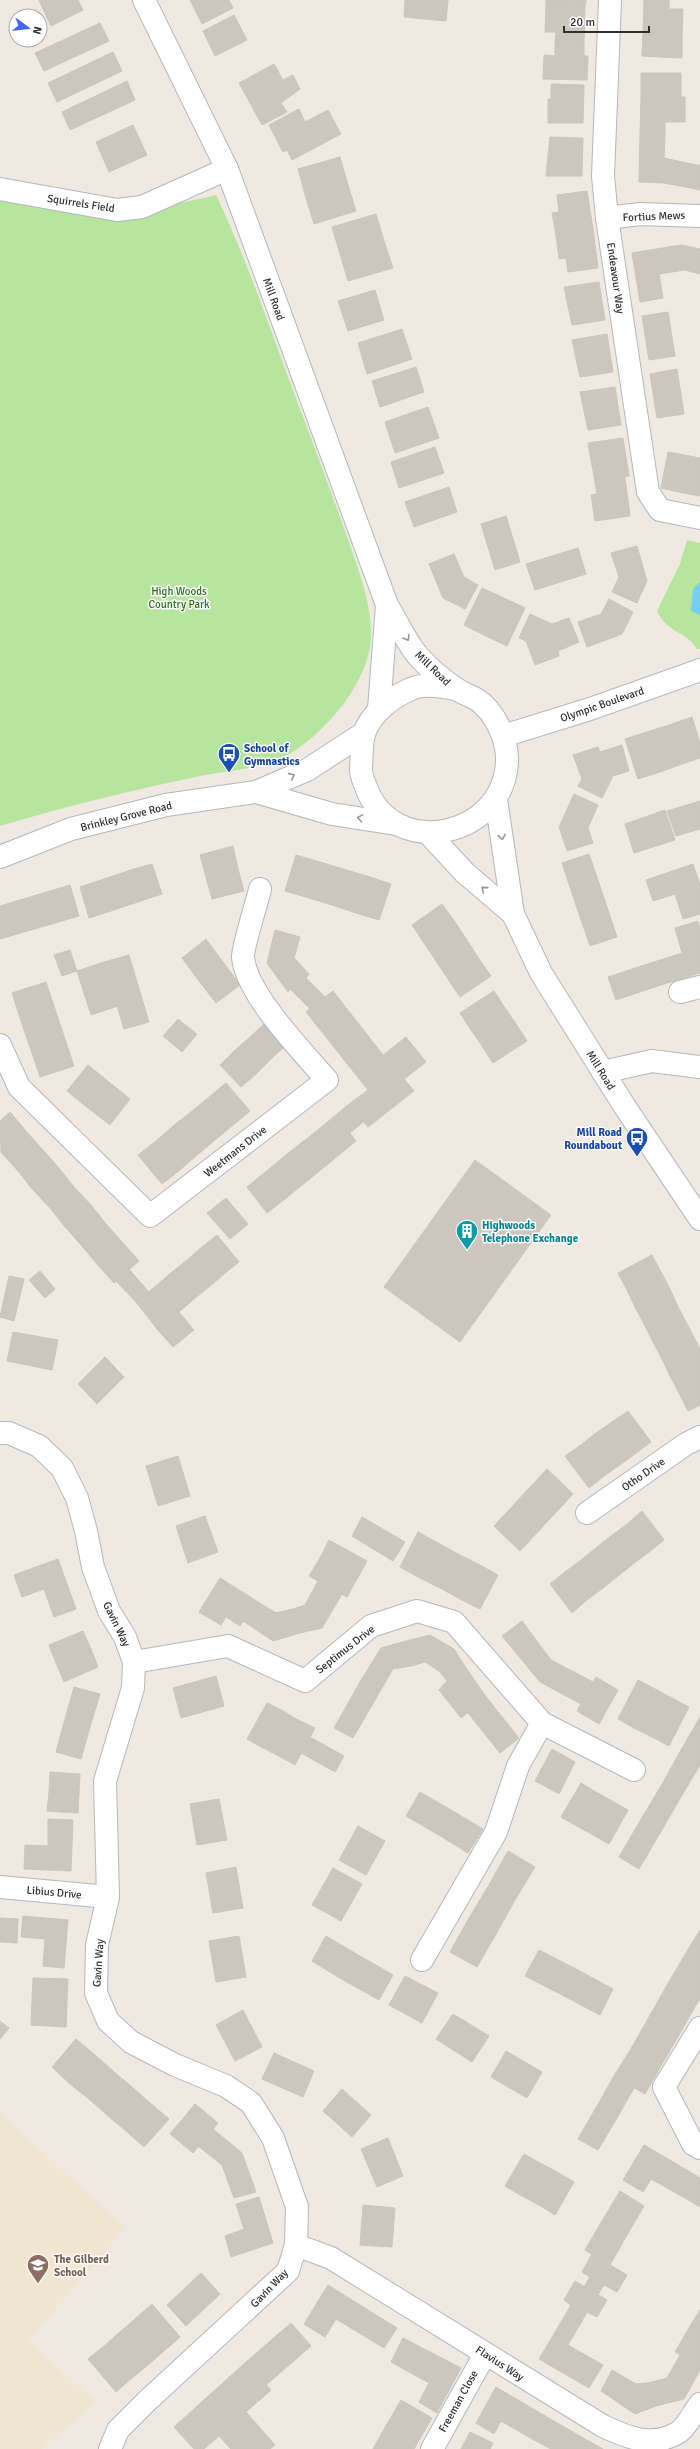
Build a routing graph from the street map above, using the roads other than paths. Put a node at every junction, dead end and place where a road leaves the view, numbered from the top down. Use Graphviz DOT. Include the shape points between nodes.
graph roads {
  1 [pos="144,0"];
  2 [pos="610,0"];
  3 [pos="227,169"];
  4 [pos="0,190"];
  5 [pos="700,216"];
  6 [pos="607,218"];
  7 [pos="700,518"];
  8 [pos="387,605"];
  9 [pos="700,670"];
  10 [pos="455,689"];
  11 [pos="379,709"];
  12 [pos="364,734"];
  13 [pos="503,736"];
  14 [pos="256,792"];
  15 [pos="496,799"];
  16 [pos="399,825"];
  17 [pos="428,833"];
  18 [pos="0,857"];
  19 [pos="260,888"];
  20 [pos="513,914"];
  21 [pos="0,1045"];
  22 [pos="700,1067"];
  23 [pos="603,1072"];
  24 [pos="700,1219"];
  25 [pos="0,1433"];
  26 [pos="700,1437"];
  27 [pos="587,1513"];
  28 [pos="134,1662"];
  29 [pos="542,1722"];
  30 [pos="634,1770"];
  31 [pos="0,1887"];
  32 [pos="108,1897"];
  33 [pos="422,1960"];
  34 [pos="700,2028"];
  35 [pos="700,2148"];
  36 [pos="296,2245"];
  37 [pos="485,2354"];
  38 [pos="700,2404"];
  39 [pos="110,2449"];
  40 [pos="432,2449"];
  1 -- 3 [label="street, Mill Road"];
  2 -- 6 [label="street, Endeavour Way" via="603,176"];
  3 -- 4 [label="street, Squirrels Field" via="142,207 117,210"];
  3 -- 8 [label="street, Mill Road"];
  5 -- 6 [label="street, Fortius Mews" via="640,214"];
  6 -- 7 [label="street, Endeavour Way" via="648,492 660,510"];
  8 -- 10 [label="street, Mill Road, one-way" via="418,656"];
  8 -- 11 [label="street, Mill Road"];
  9 -- 13 [label="street, Olympic Boulevard" via="590,709"];
  10 -- 11 [label="street, Mill Road" via="437,685 411,689"];
  10 -- 13 [label="street, Mill Road" via="478,700 495,719"];
  11 -- 12 [label="street, Mill Road"];
  14 -- 12 [label="street, Brinkley Grove Road, one-way" via="307,770"];
  12 -- 16 [label="street, Mill Road" via="360,771 369,795 378,809"];
  13 -- 15 [label="street, Mill Road" via="507,762"];
  16 -- 14 [label="street, Brinkley Grove Road, one-way" via="332,814"];
  14 -- 18 [label="street, Brinkley Grove Road" via="166,805 78,827"];
  15 -- 17 [label="street, Mill Road" via="478,818 459,828"];
  15 -- 20 [label="street, Mill Road, one-way"];
  16 -- 17 [label="street, Mill Road"];
  20 -- 17 [label="street, Mill Road, one-way" via="465,873"];
  19 -- 21 [label="street, Weetmans Drive" via="243,957 254,988 270,1012 327,1080 150,1216 18,1087"];
  20 -- 23 [label="street, Mill Road" via="541,973"];
  22 -- 23 [label="street" via="652,1061"];
  23 -- 24 [label="street, Mill Road"];
  25 -- 28 [label="street, Gavin Way" via="9,1433 39,1446 62,1468 77,1498 93,1567 109,1611 125,1637"];
  26 -- 27 [label="street, Otho Drive" via="686,1444"];
  28 -- 29 [label="street, Septimus Drive" via="228,1646 305,1681 371,1626 417,1611 454,1622"];
  28 -- 32 [label="street, Gavin Way" via="133,1688 105,1781"];
  29 -- 30 [label="street, Septimus Drive"];
  29 -- 33 [label="street" via="518,1766 496,1832"];
  31 -- 32 [label="street, Libius Drive"];
  32 -- 36 [label="street, Gavin Way" via="97,1946 96,1993 108,2021 131,2042 175,2065 226,2086 251,2103 273,2138 297,2207"];
  34 -- 35 [label="street" via="664,2087 693,2144"];
  36 -- 37 [label="street, Flavius Way" via="331,2258"];
  36 -- 39 [label="street, Gavin Way" via="288,2271 118,2430"];
  37 -- 38 [label="street, Flavius Way" via="603,2426 626,2437 647,2442 680,2431"];
  37 -- 40 [label="street, Freeman Close"];
}
